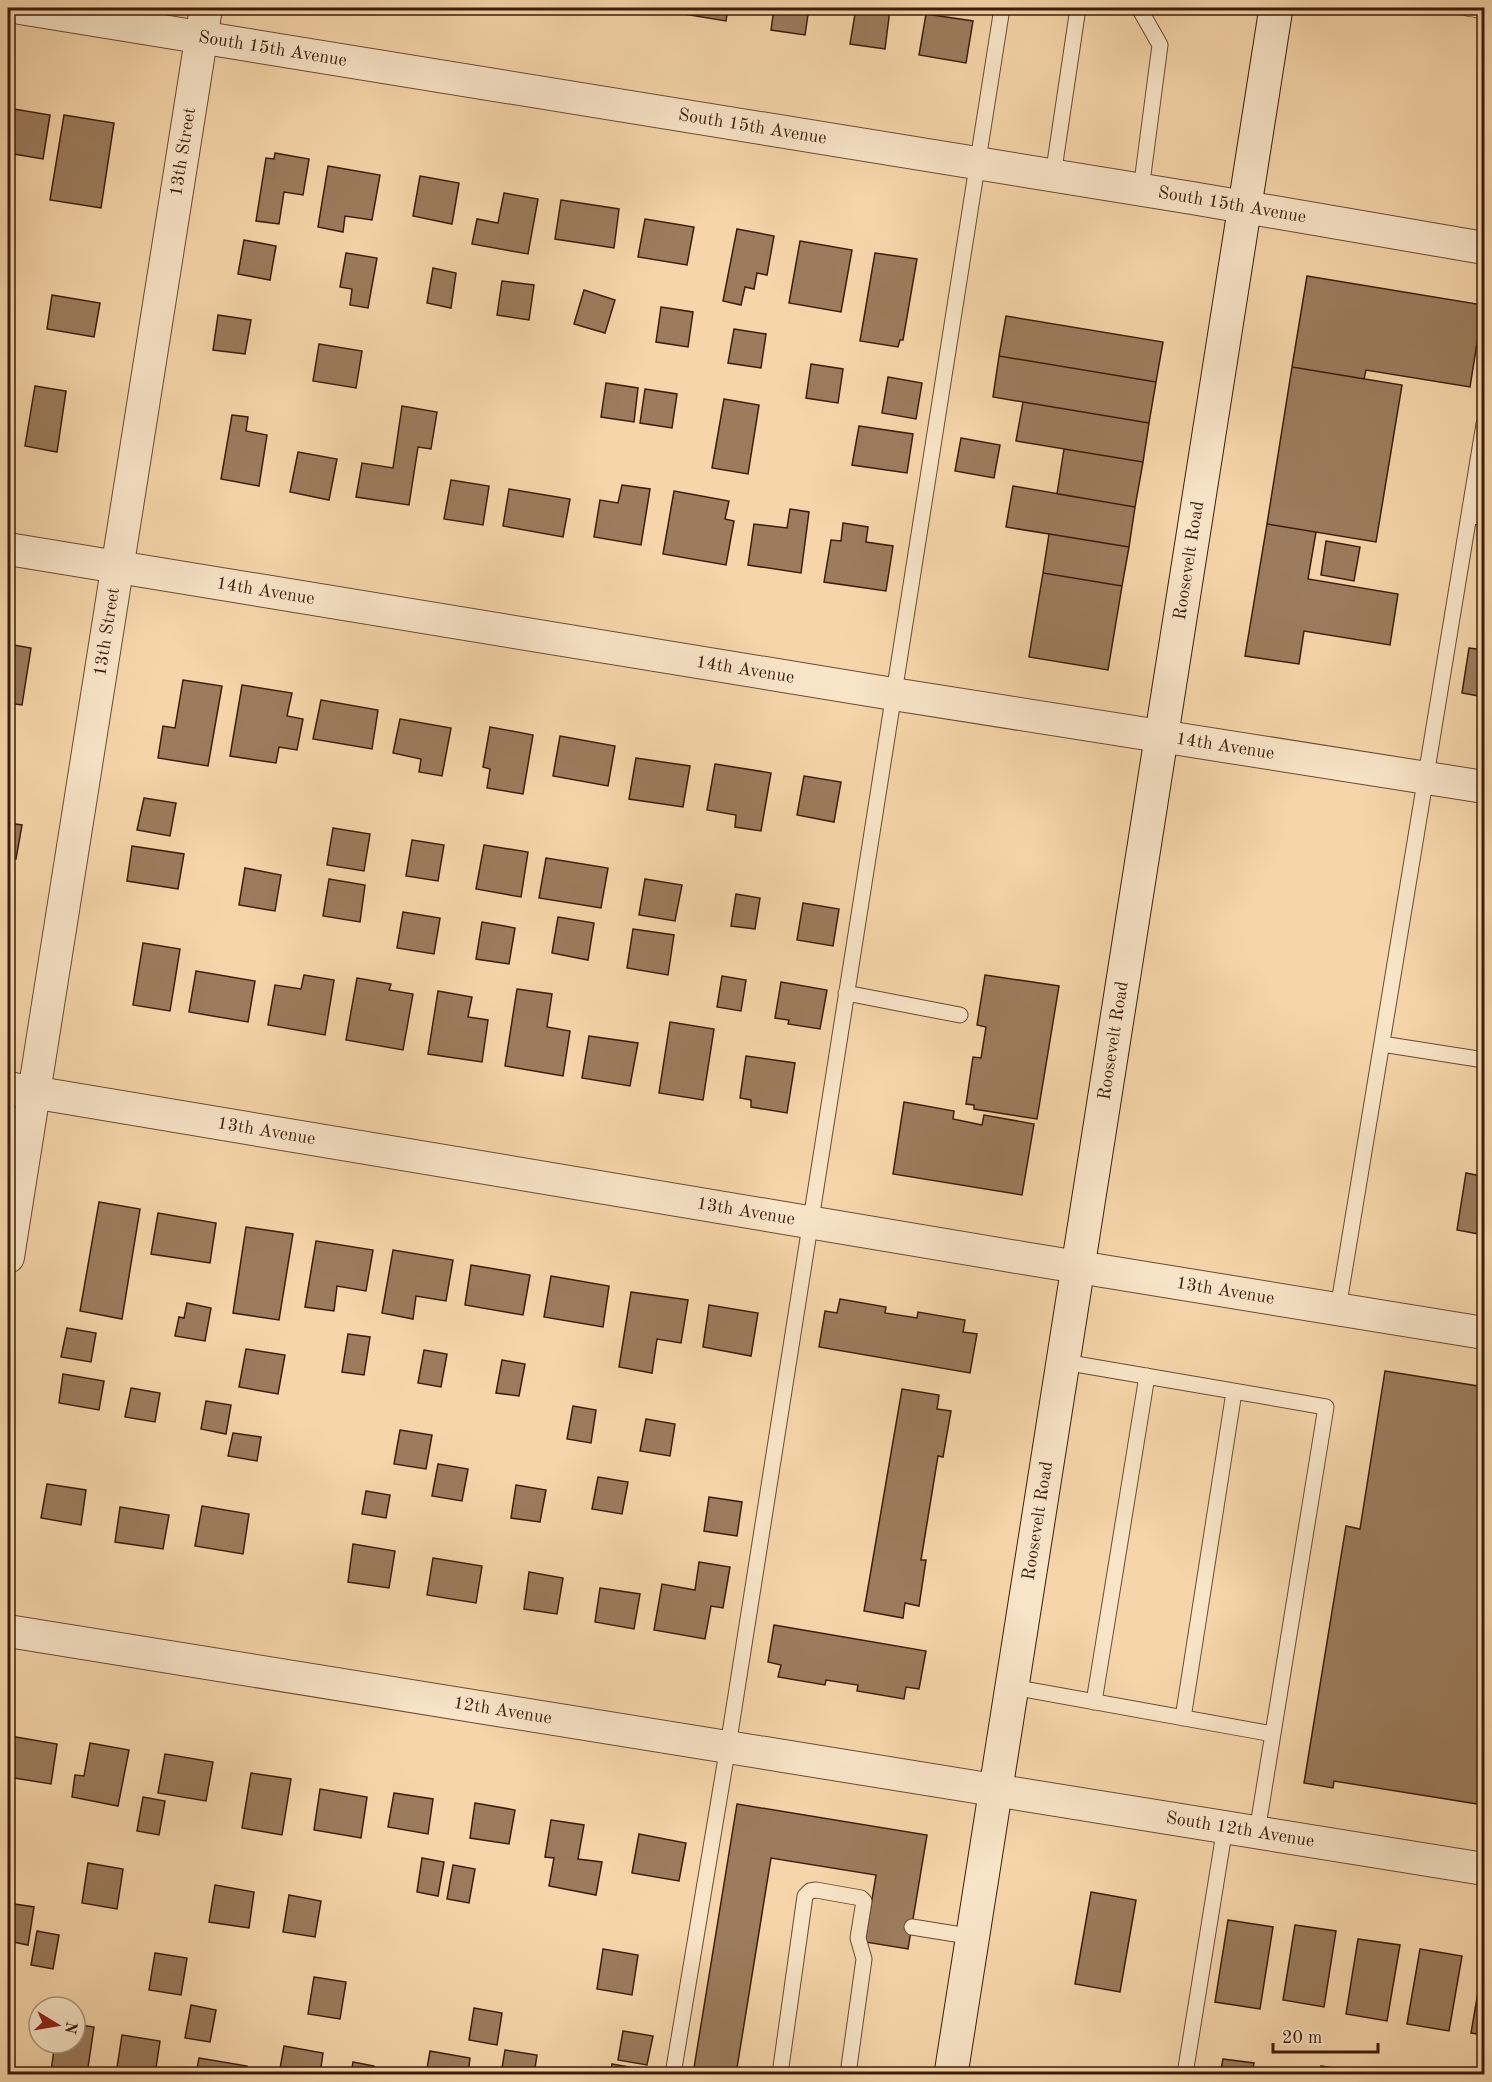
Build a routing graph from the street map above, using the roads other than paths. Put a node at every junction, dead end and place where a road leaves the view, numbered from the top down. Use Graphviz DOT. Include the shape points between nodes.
graph roads {
  1 [pos="20,8"];
  2 [pos="1002,8"];
  3 [pos="1078,8"];
  4 [pos="1139,8"];
  5 [pos="1276,8"];
  6 [pos="1467,8"];
  7 [pos="1485,10"];
  8 [pos="204,22"];
  9 [pos="979,164"];
  10 [pos="1053,176"];
  11 [pos="1141,190"];
  12 [pos="1245,207"];
  13 [pos="1485,248"];
  14 [pos="1485,424"];
  15 [pos="1477,517"];
  16 [pos="8,549"];
  17 [pos="118,568"];
  18 [pos="893,694"];
  19 [pos="1161,737"];
  20 [pos="1426,778"];
  21 [pos="1485,787"];
  22 [pos="846,993"];
  23 [pos="960,1015"];
  24 [pos="1382,1044"];
  25 [pos="1485,1060"];
  26 [pos="20,1090"];
  27 [pos="810,1222"];
  28 [pos="8,1257"];
  29 [pos="1078,1267"];
  30 [pos="1338,1309"];
  31 [pos="1485,1333"];
  32 [pos="1064,1362"];
  33 [pos="1147,1376"];
  34 [pos="1234,1392"];
  35 [pos="8,1631"];
  36 [pos="1013,1687"];
  37 [pos="1094,1702"];
  38 [pos="1183,1718"];
  39 [pos="1273,1734"];
  40 [pos="728,1746"];
  41 [pos="996,1789"];
  42 [pos="1225,1827"];
  43 [pos="1257,1832"];
  44 [pos="1485,1869"];
  45 [pos="912,1927"];
  46 [pos="974,1936"];
  47 [pos="673,2074"];
  48 [pos="780,2074"];
  49 [pos="848,2074"];
  50 [pos="951,2074"];
  51 [pos="1185,2074"];
  1 -- 8 [label="street, South 15th Avenue"];
  2 -- 9 [label="lane"];
  3 -- 10 [label="lane"];
  4 -- 11 [label="lane" via="1161,45"];
  5 -- 12 [label="main road, Roosevelt Road"];
  6 -- 7 [label="lane"];
  8 -- 9 [label="street, South 15th Avenue"];
  8 -- 17 [label="street, 13th Street"];
  9 -- 10 [label="street, South 15th Avenue"];
  9 -- 18 [label="lane"];
  10 -- 11 [label="street, South 15th Avenue"];
  11 -- 12 [label="street, South 15th Avenue"];
  12 -- 13 [label="street, South 15th Avenue"];
  12 -- 19 [label="main road, Roosevelt Road"];
  14 -- 15 [label="lane"];
  15 -- 20 [label="lane"];
  16 -- 17 [label="street, 14th Avenue"];
  17 -- 18 [label="street, 14th Avenue"];
  17 -- 26 [label="street, 13th Street"];
  18 -- 19 [label="street, 14th Avenue"];
  18 -- 22 [label="lane"];
  19 -- 20 [label="street, 14th Avenue"];
  19 -- 29 [label="main road, Roosevelt Road"];
  20 -- 21 [label="street, 14th Avenue"];
  20 -- 24 [label="lane"];
  22 -- 23 [label="lane"];
  22 -- 27 [label="lane"];
  24 -- 25 [label="lane"];
  24 -- 30 [label="lane"];
  26 -- 27 [label="street, 13th Avenue"];
  26 -- 28 [label="street, 13th Street"];
  27 -- 29 [label="street, 13th Avenue"];
  27 -- 40 [label="lane"];
  29 -- 30 [label="street, 13th Avenue"];
  29 -- 32 [label="main road, Roosevelt Road"];
  30 -- 31 [label="street, 13th Avenue"];
  32 -- 33 [label="lane"];
  32 -- 36 [label="main road, Roosevelt Road"];
  33 -- 34 [label="lane"];
  33 -- 37 [label="lane"];
  34 -- 38 [label="lane"];
  34 -- 39 [label="lane" via="1326,1407"];
  35 -- 40 [label="street, 12th Avenue"];
  36 -- 37 [label="lane"];
  36 -- 41 [label="main road, Roosevelt Road"];
  37 -- 38 [label="lane"];
  38 -- 39 [label="lane"];
  39 -- 43 [label="lane"];
  40 -- 41 [label="street, 12th Avenue"];
  40 -- 47 [label="lane"];
  41 -- 42 [label="street, South 12th Avenue"];
  41 -- 46 [label="main road, Roosevelt Road"];
  42 -- 43 [label="street, South 12th Avenue"];
  42 -- 51 [label="lane"];
  43 -- 44 [label="street, South 12th Avenue"];
  45 -- 46 [label="lane"];
  46 -- 50 [label="main road, Roosevelt Road"];
  48 -- 49 [label="lane" via="806,1896 816,1890 861,1898 864,1907 865,1920 858,1938 864,1959"];
}
